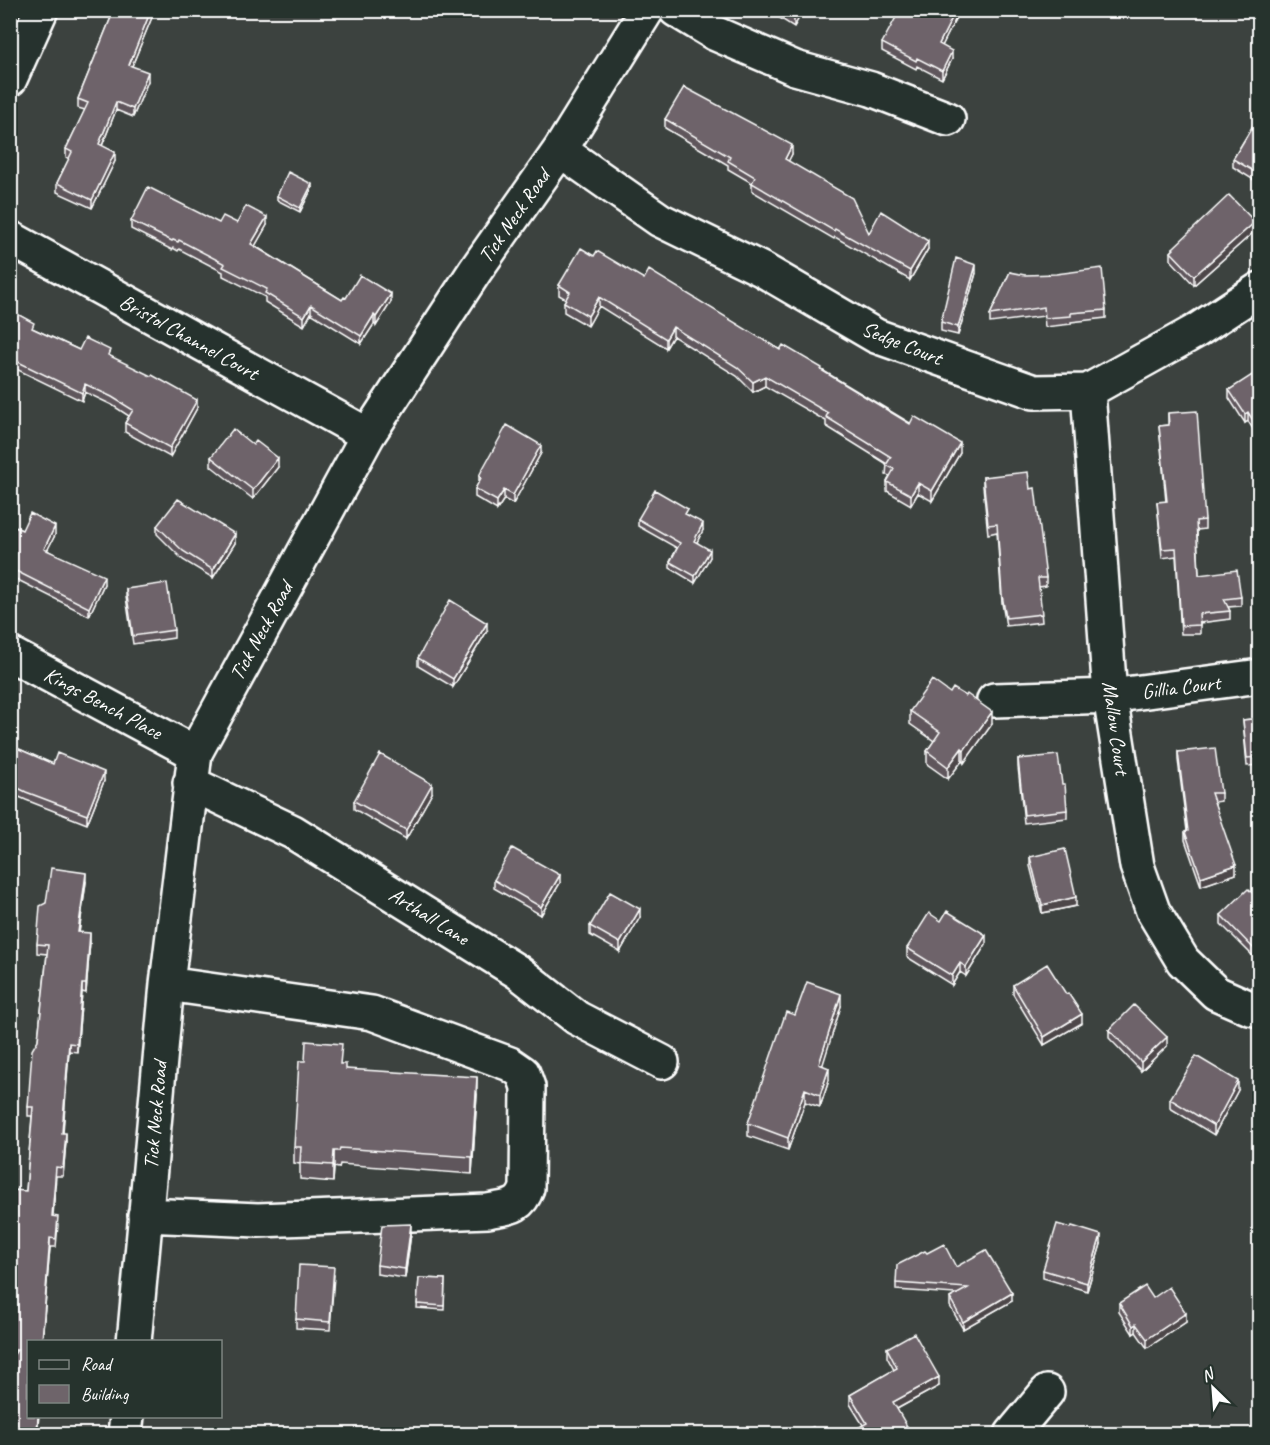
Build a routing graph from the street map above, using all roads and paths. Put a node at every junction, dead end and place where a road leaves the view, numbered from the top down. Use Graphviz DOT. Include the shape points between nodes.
graph roads {
  1 [pos="41,10"];
  2 [pos="647,10"];
  3 [pos="676,10"];
  4 [pos="10,79"];
  5 [pos="948,118"];
  6 [pos="560,150"];
  7 [pos="10,238"];
  8 [pos="1260,289"];
  9 [pos="1088,391"];
  10 [pos="368,435"];
  11 [pos="10,654"];
  12 [pos="1260,676"];
  13 [pos="1110,696"];
  14 [pos="994,700"];
  15 [pos="192,768"];
  16 [pos="167,984"];
  17 [pos="1260,1010"];
  18 [pos="662,1062"];
  19 [pos="146,1215"];
  20 [pos="134,1340"];
  21 [pos="1047,1392"];
  22 [pos="127,1418"];
  23 [pos="125,1434"];
  24 [pos="1012,1434"];
  1 -- 4 [label="street"];
  2 -- 6 [label="street, Tick Neck Road"];
  3 -- 5 [label="street" via="714,33 795,68 871,89"];
  6 -- 9 [label="street, Sedge Court" via="660,220 763,270 876,336 1034,392"];
  6 -- 10 [label="street, Tick Neck Road"];
  7 -- 10 [label="street, Bristol Channel Court"];
  8 -- 9 [label="street, Sedge Court" via="1196,331"];
  9 -- 13 [label="street, Mallow Court"];
  10 -- 15 [label="street, Tick Neck Road"];
  11 -- 15 [label="street, Kings Bench Place"];
  12 -- 13 [label="street, Gillia Court"];
  13 -- 14 [label="street, Gillia Court"];
  13 -- 17 [label="street, Mallow Court" via="1137,866 1153,911 1183,961 1216,993"];
  15 -- 16 [label="street, Tick Neck Road"];
  15 -- 18 [label="street, Arthall Lane" via="518,972 577,1018"];
  16 -- 19 [label="street, Tick Neck Road"];
  16 -- 19 [label="street" via="372,1013 510,1064 523,1073 528,1087 527,1188 523,1200 513,1206 488,1211 258,1220"];
  19 -- 20 [label="street, Tick Neck Road"];
  21 -- 24 [label="street"];
  22 -- 23 [label="street"];
}
